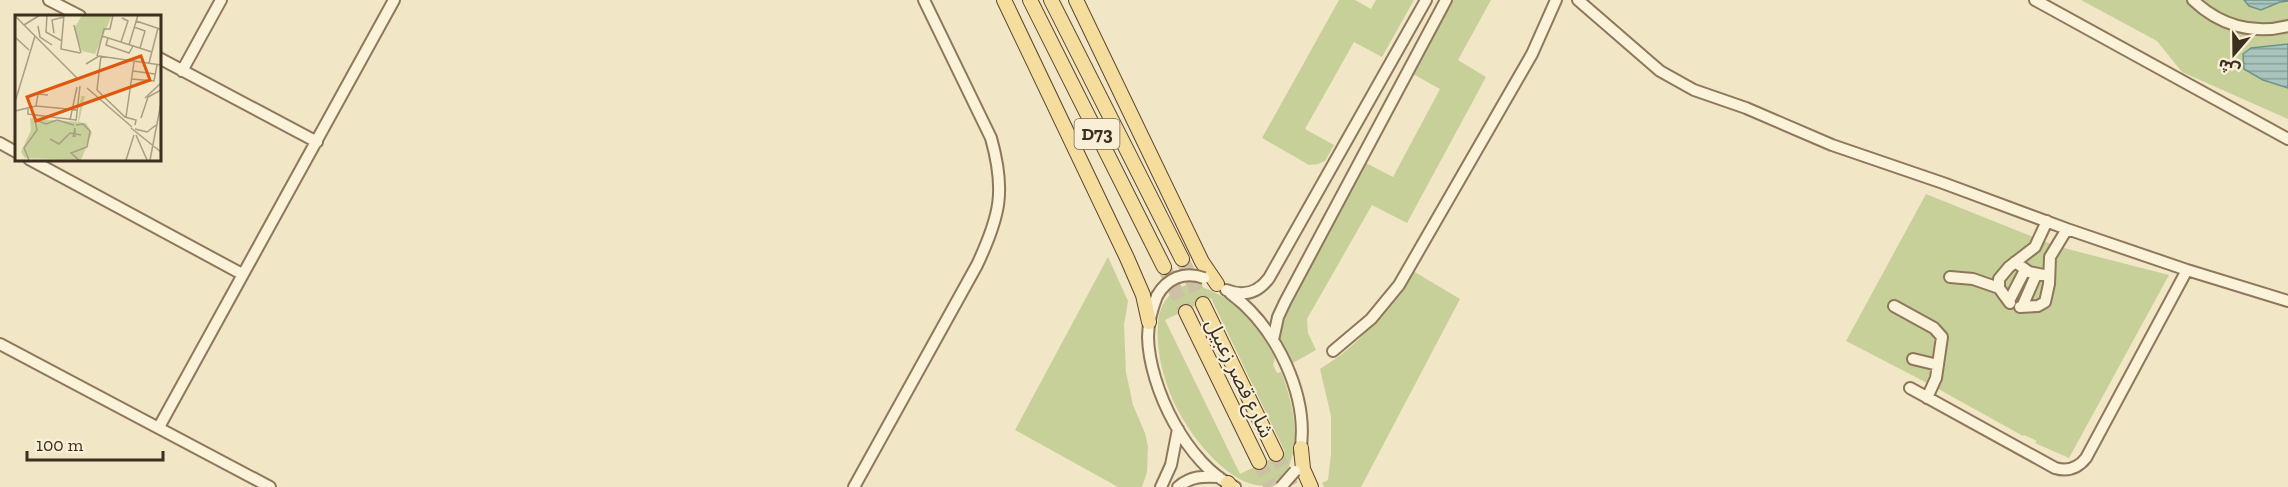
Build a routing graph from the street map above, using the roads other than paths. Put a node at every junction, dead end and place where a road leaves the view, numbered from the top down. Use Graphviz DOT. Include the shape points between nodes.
graph roads {
  1 [pos="49,0"];
  2 [pos="221,0"];
  3 [pos="394,0"];
  4 [pos="924,0"];
  5 [pos="1004,0"];
  6 [pos="1030,0"];
  7 [pos="1051,0"];
  8 [pos="1076,0"];
  9 [pos="1426,0"];
  10 [pos="1446,0"];
  11 [pos="1556,0"];
  12 [pos="1578,0"];
  13 [pos="2035,0"];
  14 [pos="2193,0"];
  15 [pos="78,15"];
  16 [pos="2288,26"];
  17 [pos="160,59"];
  18 [pos="182,70"];
  19 [pos="2288,139"];
  20 [pos="316,141"];
  21 [pos="0,143"];
  22 [pos="15,151"];
  23 [pos="31,160"];
  24 [pos="2047,221"];
  25 [pos="2067,229"];
  26 [pos="1182,259"];
  27 [pos="2015,262"];
  28 [pos="1164,267"];
  29 [pos="2025,270"];
  30 [pos="2187,270"];
  31 [pos="242,274"];
  32 [pos="2036,274"];
  33 [pos="2049,276"];
  34 [pos="1950,278"];
  35 [pos="1216,284"];
  36 [pos="2000,288"];
  37 [pos="2288,301"];
  38 [pos="1203,304"];
  39 [pos="2015,304"];
  40 [pos="1894,306"];
  41 [pos="1186,312"];
  42 [pos="1149,322"];
  43 [pos="1273,340"];
  44 [pos="0,344"];
  45 [pos="1333,351"];
  46 [pos="1914,359"];
  47 [pos="1938,365"];
  48 [pos="1910,388"];
  49 [pos="1927,398"];
  50 [pos="159,427"];
  51 [pos="1178,429"];
  52 [pos="1301,448"];
  53 [pos="1276,454"];
  54 [pos="1259,462"];
  55 [pos="1229,484"];
  56 [pos="270,487"];
  57 [pos="854,487"];
  58 [pos="1161,487"];
  59 [pos="1178,487"];
  60 [pos="1281,487"];
  61 [pos="1311,487"];
  1 -- 15 [label="street"];
  2 -- 18 [label="street"];
  3 -- 20 [label="street"];
  4 -- 57 [label="street" via="991,138 999,170 998,211 977,265"];
  5 -- 42 [label="main road" via="1131,267"];
  6 -- 28 [label="main road, D73"];
  7 -- 26 [label="main road, D73"];
  8 -- 35 [label="main road"];
  9 -- 35 [label="street" via="1269,278 1258,290 1242,294"];
  10 -- 43 [label="street" via="1284,302"];
  11 -- 45 [label="street" via="1532,54 1399,285 1371,320"];
  12 -- 24 [label="street" via="1660,71 1682,85 1832,145"];
  13 -- 19 [label="street"];
  14 -- 16 [label="street" via="2212,16 2236,26 2265,30"];
  17 -- 18 [label="street"];
  18 -- 20 [label="street"];
  20 -- 31 [label="street"];
  21 -- 22 [label="street"];
  23 -- 31 [label="street"];
  24 -- 25 [label="street"];
  24 -- 27 [label="street" via="2035,247"];
  25 -- 30 [label="street"];
  25 -- 33 [label="street" via="2052,252"];
  27 -- 29 [label="street"];
  27 -- 36 [label="street" via="1999,279"];
  29 -- 32 [label="street"];
  29 -- 39 [label="street"];
  30 -- 37 [label="street"];
  30 -- 49 [label="street" via="2086,458 2075,467 2055,468"];
  31 -- 50 [label="street"];
  32 -- 33 [label="street"];
  32 -- 39 [label="street"];
  33 -- 39 [label="street" via="2043,304"];
  34 -- 36 [label="street" via="1973,279"];
  35 -- 42 [label="street, bridge" via="1186,275 1168,281 1157,296"];
  35 -- 43 [label="street" via="1257,317"];
  36 -- 39 [label="street"];
  38 -- 53 [label="main road, شارع قصر زعبيل"];
  40 -- 47 [label="street" via="1940,334"];
  41 -- 54 [label="main road, شارع قصر زعبيل"];
  42 -- 51 [label="street" via="1154,372"];
  43 -- 52 [label="street" via="1294,390"];
  44 -- 50 [label="street"];
  46 -- 47 [label="street"];
  47 -- 49 [label="street"];
  48 -- 49 [label="street"];
  50 -- 56 [label="street"];
  51 -- 55 [label="street" via="1201,460"];
  51 -- 58 [label="street" via="1175,453"];
  52 -- 60 [label="street, bridge" via="1295,471"];
  52 -- 61 [label="main road" via="1303,470"];
  55 -- 59 [label="street" via="1199,476"];
}
